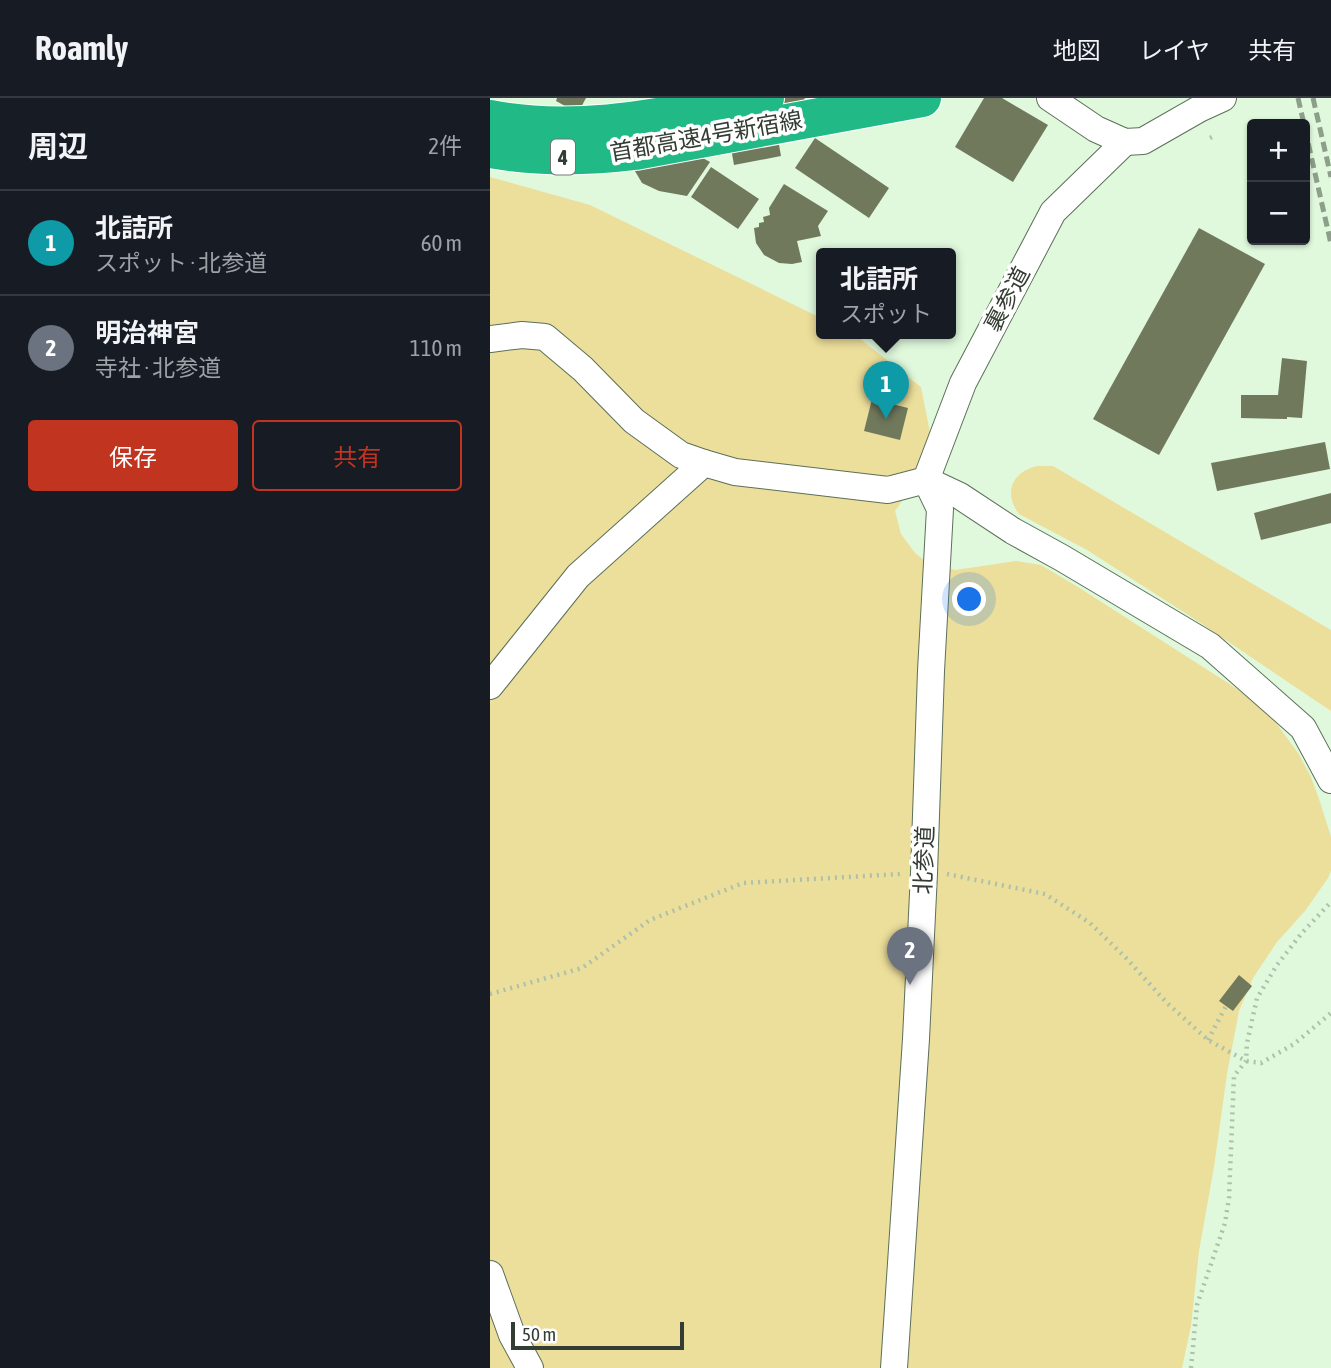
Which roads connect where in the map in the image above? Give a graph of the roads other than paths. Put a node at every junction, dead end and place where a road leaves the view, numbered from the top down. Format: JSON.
{"nodes":[{"id":1,"x":765,"y":98,"type":"edge"},
{"id":2,"x":922,"y":98,"type":"edge"},
{"id":3,"x":1050,"y":98,"type":"edge"},
{"id":4,"x":1223,"y":98,"type":"edge"},
{"id":5,"x":490,"y":119,"type":"edge"},
{"id":6,"x":633,"y":136,"type":"junction"},
{"id":7,"x":1125,"y":142,"type":"junction"},
{"id":8,"x":490,"y":149,"type":"edge"},
{"id":9,"x":490,"y":339,"type":"edge"},
{"id":10,"x":704,"y":463,"type":"junction"},
{"id":11,"x":926,"y":480,"type":"junction"},
{"id":12,"x":490,"y":686,"type":"edge"},
{"id":13,"x":1331,"y":780,"type":"edge"},
{"id":14,"x":490,"y":1274,"type":"edge"},
{"id":15,"x":501,"y":1339,"type":"edge"},
{"id":16,"x":530,"y":1368,"type":"edge"},
{"id":17,"x":894,"y":1368,"type":"edge"}],
"edges":[{"from":1,"to":6,"type":"highway","name":"首都高速4号新宿線","number":"4"},
{"from":2,"to":6,"type":"highway","name":"首都高速4号新宿線","number":"4"},
{"from":3,"to":7,"type":"street"},
{"from":4,"to":7,"type":"street"},
{"from":5,"to":6,"type":"highway","name":"首都高速4号新宿線","number":"4"},
{"from":6,"to":8,"type":"highway","name":"首都高速4号新宿線","number":"4"},
{"from":7,"to":11,"type":"street","name":"裏参道"},
{"from":9,"to":10,"type":"street"},
{"from":10,"to":11,"type":"street"},
{"from":10,"to":12,"type":"street"},
{"from":11,"to":13,"type":"street"},
{"from":11,"to":17,"type":"street","name":"北参道"},
{"from":14,"to":15,"type":"street"},
{"from":15,"to":16,"type":"street"}]}
